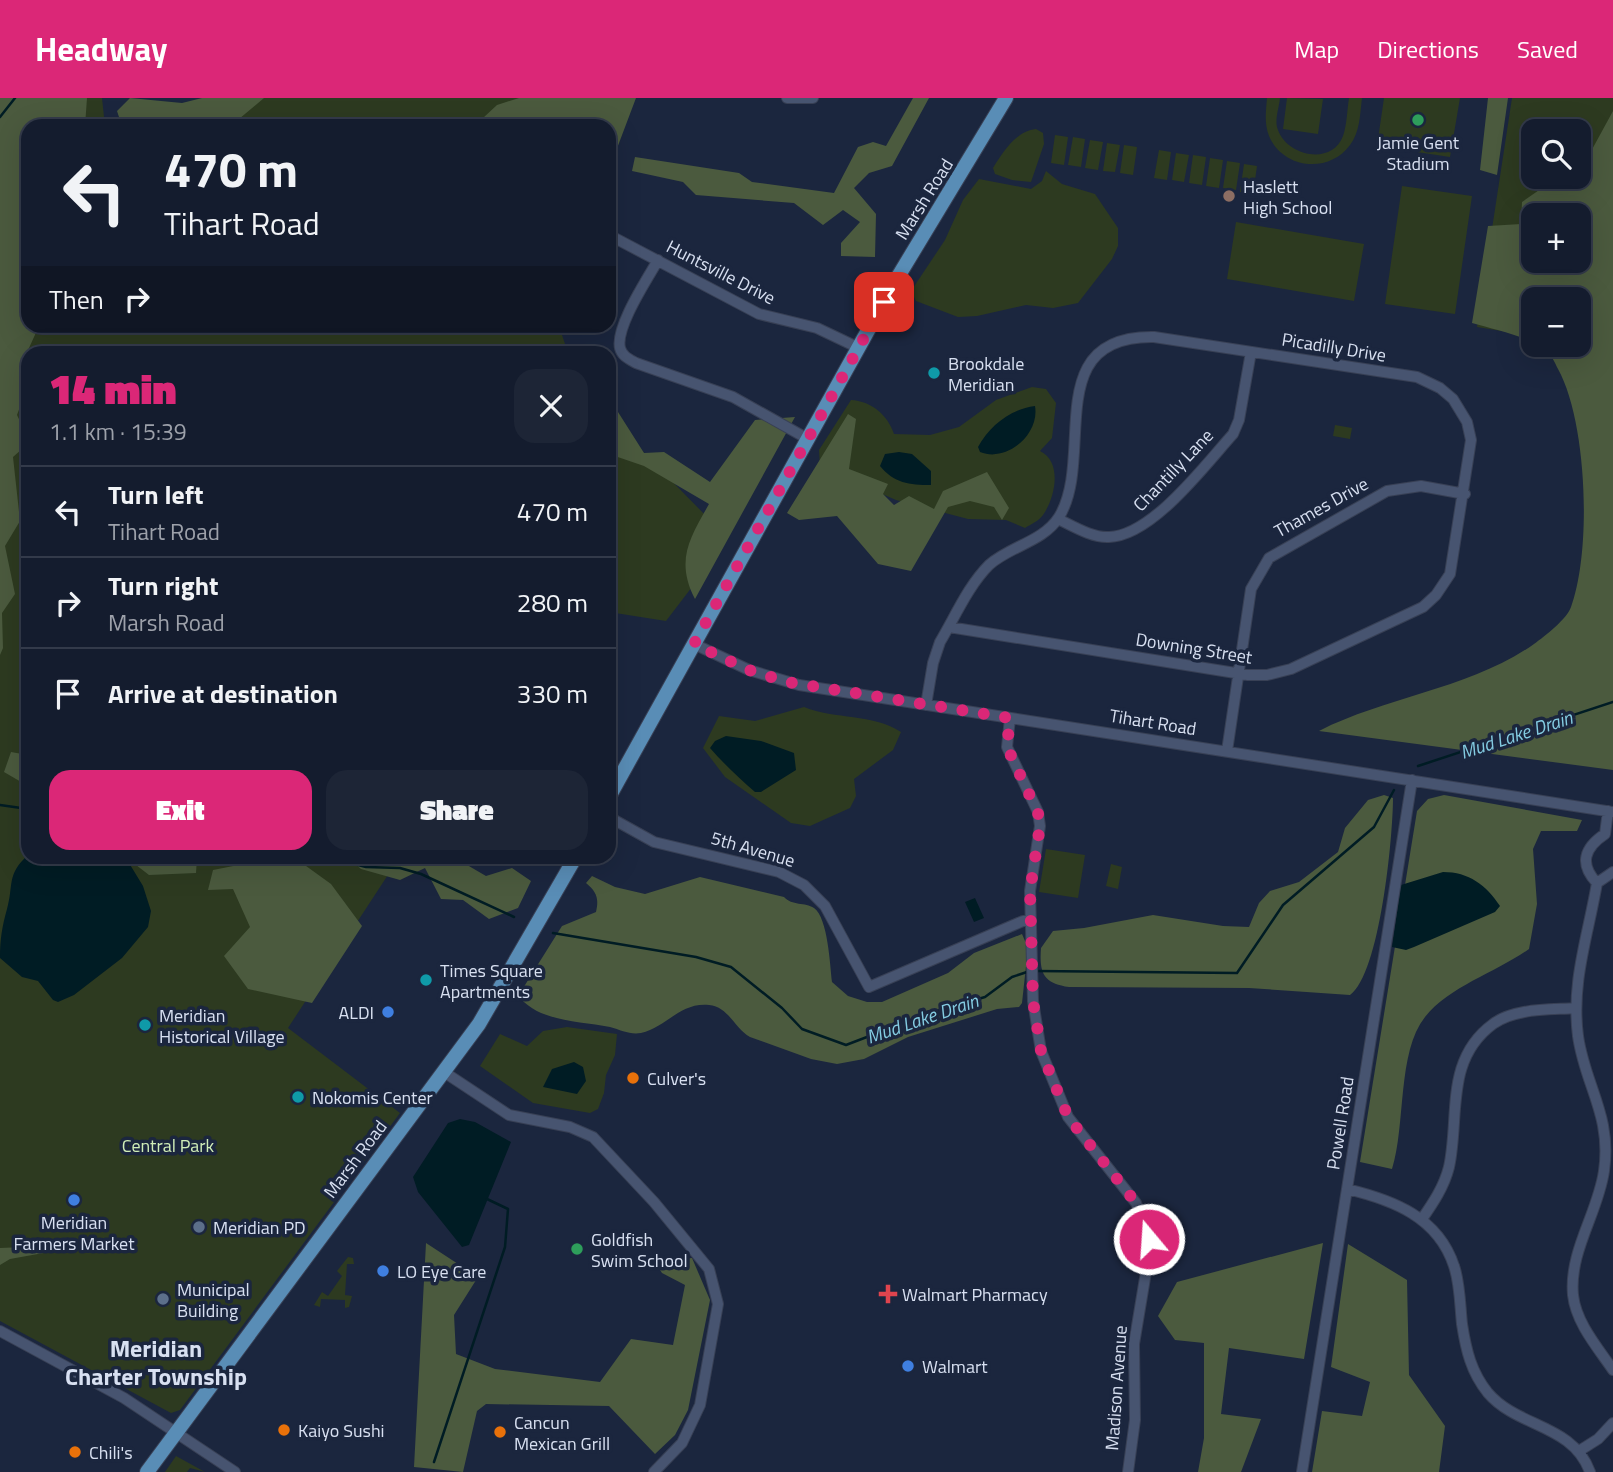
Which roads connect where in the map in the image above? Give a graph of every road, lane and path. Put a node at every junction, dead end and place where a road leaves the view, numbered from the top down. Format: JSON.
{"nodes":[{"id":1,"x":787,"y":98,"type":"edge"},
{"id":2,"x":813,"y":98,"type":"edge"},
{"id":3,"x":1006,"y":98,"type":"edge"},
{"id":4,"x":616,"y":239,"type":"edge"},
{"id":5,"x":658,"y":260,"type":"junction"},
{"id":6,"x":859,"y":348,"type":"junction"},
{"id":7,"x":1251,"y":352,"type":"junction"},
{"id":8,"x":808,"y":439,"type":"junction"},
{"id":9,"x":1465,"y":494,"type":"junction"},
{"id":10,"x":1058,"y":519,"type":"junction"},
{"id":11,"x":949,"y":627,"type":"junction"},
{"id":12,"x":694,"y":644,"type":"junction"},
{"id":13,"x":1238,"y":674,"type":"junction"},
{"id":14,"x":926,"y":705,"type":"junction"},
{"id":15,"x":1010,"y":718,"type":"junction"},
{"id":16,"x":1227,"y":751,"type":"junction"},
{"id":17,"x":1412,"y":780,"type":"junction"},
{"id":18,"x":616,"y":784,"type":"edge"},
{"id":19,"x":1611,"y":811,"type":"edge"},
{"id":20,"x":616,"y":821,"type":"edge"},
{"id":21,"x":1605,"y":834,"type":"junction"},
{"id":22,"x":1613,"y":844,"type":"edge"},
{"id":23,"x":572,"y":864,"type":"edge"},
{"id":24,"x":1613,"y":872,"type":"edge"},
{"id":25,"x":1597,"y":883,"type":"junction"},
{"id":26,"x":1031,"y":921,"type":"junction"},
{"id":27,"x":1576,"y":1008,"type":"junction"},
{"id":28,"x":444,"y":1072,"type":"junction"},
{"id":29,"x":1348,"y":1189,"type":"junction"},
{"id":30,"x":1422,"y":1219,"type":"junction"},
{"id":31,"x":0,"y":1331,"type":"edge"},
{"id":32,"x":1613,"y":1370,"type":"edge"},
{"id":33,"x":1613,"y":1423,"type":"edge"},
{"id":34,"x":176,"y":1432,"type":"junction"},
{"id":35,"x":1580,"y":1451,"type":"junction"},
{"id":36,"x":147,"y":1472,"type":"edge"},
{"id":37,"x":235,"y":1472,"type":"edge"},
{"id":38,"x":654,"y":1472,"type":"edge"},
{"id":39,"x":1128,"y":1472,"type":"edge"},
{"id":40,"x":1302,"y":1472,"type":"edge"},
{"id":41,"x":1590,"y":1472,"type":"edge"}],
"edges":[{"from":1,"to":2,"type":"street"},
{"from":3,"to":6,"type":"main road","name":"Marsh Road"},
{"from":4,"to":5,"type":"street","name":"Huntsville Drive"},
{"from":5,"to":6,"type":"street","name":"Huntsville Drive"},
{"from":5,"to":8,"type":"street"},
{"from":6,"to":8,"type":"main road","name":"Marsh Road"},
{"from":7,"to":9,"type":"street","name":"Picadilly Drive"},
{"from":7,"to":10,"type":"street","name":"Chantilly Lane"},
{"from":7,"to":10,"type":"street","name":"Picadilly Drive"},
{"from":8,"to":12,"type":"main road","name":"Marsh Road"},
{"from":9,"to":13,"type":"street","name":"Downing Street"},
{"from":9,"to":13,"type":"street","name":"Thames Drive"},
{"from":10,"to":11,"type":"street"},
{"from":11,"to":13,"type":"street","name":"Downing Street"},
{"from":11,"to":14,"type":"street"},
{"from":12,"to":14,"type":"street","name":"Tihart Road"},
{"from":12,"to":18,"type":"main road","name":"Marsh Road"},
{"from":13,"to":16,"type":"street","name":"Thames Drive"},
{"from":14,"to":15,"type":"street","name":"Tihart Road"},
{"from":15,"to":16,"type":"street","name":"Tihart Road"},
{"from":15,"to":26,"type":"street","name":"Madison Avenue"},
{"from":16,"to":17,"type":"street","name":"Tihart Road"},
{"from":17,"to":19,"type":"street","name":"Tihart Road"},
{"from":17,"to":29,"type":"street","name":"Powell Road"},
{"from":19,"to":21,"type":"street"},
{"from":20,"to":26,"type":"street","name":"5th Avenue"},
{"from":21,"to":22,"type":"street"},
{"from":21,"to":25,"type":"street"},
{"from":23,"to":28,"type":"main road","name":"Marsh Road"},
{"from":24,"to":25,"type":"street"},
{"from":25,"to":27,"type":"street"},
{"from":26,"to":39,"type":"street","name":"Madison Avenue"},
{"from":27,"to":30,"type":"street"},
{"from":27,"to":32,"type":"street"},
{"from":28,"to":34,"type":"main road","name":"Marsh Road"},
{"from":28,"to":38,"type":"street"},
{"from":29,"to":30,"type":"street"},
{"from":29,"to":40,"type":"street","name":"Powell Road"},
{"from":30,"to":35,"type":"street"},
{"from":31,"to":34,"type":"street"},
{"from":33,"to":35,"type":"street"},
{"from":34,"to":36,"type":"main road","name":"Marsh Road"},
{"from":34,"to":37,"type":"street"},
{"from":35,"to":41,"type":"street"}]}
